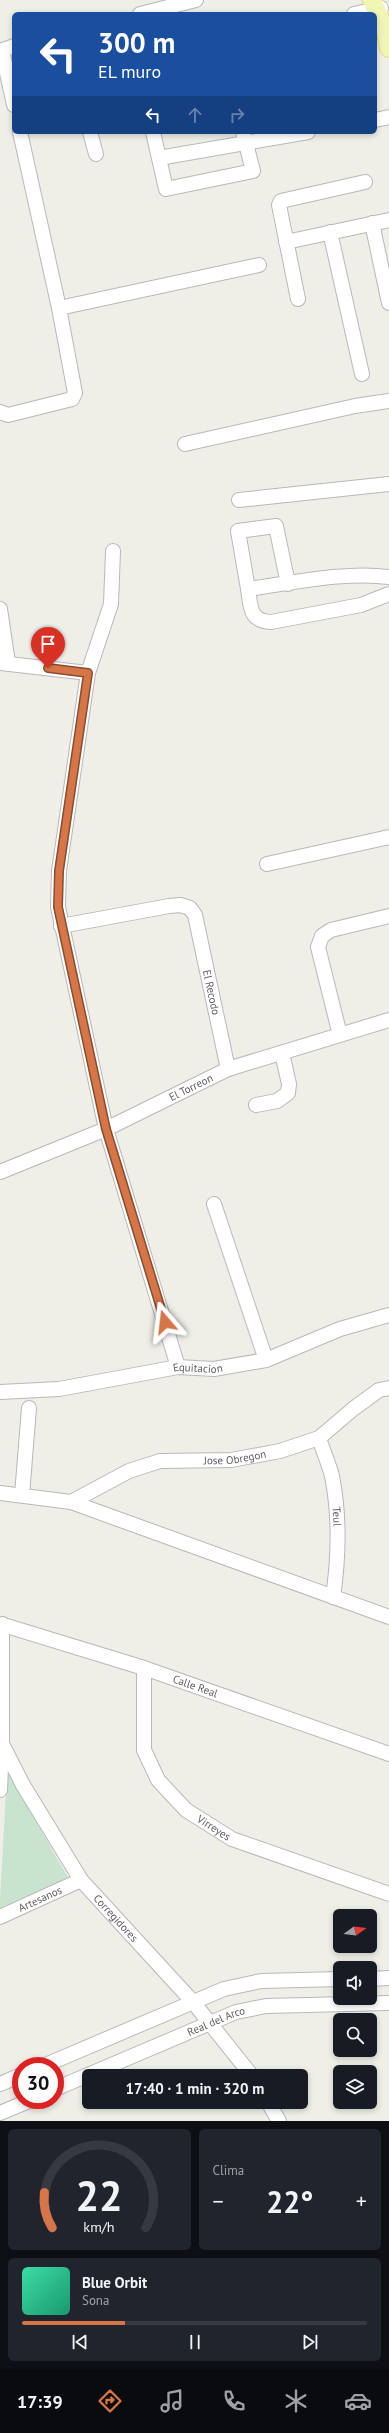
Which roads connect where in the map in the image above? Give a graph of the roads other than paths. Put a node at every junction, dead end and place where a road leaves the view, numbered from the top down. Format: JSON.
{"nodes":[{"id":1,"x":196,"y":0,"type":"edge"},
{"id":2,"x":377,"y":4,"type":"edge"},
{"id":3,"x":148,"y":12,"type":"edge"},
{"id":4,"x":359,"y":12,"type":"edge"},
{"id":5,"x":389,"y":48,"type":"edge"},
{"id":6,"x":5,"y":49,"type":"edge"},
{"id":7,"x":12,"y":93,"type":"edge"},
{"id":8,"x":389,"y":117,"type":"edge"},
{"id":9,"x":377,"y":120,"type":"edge"},
{"id":10,"x":20,"y":134,"type":"edge"},
{"id":11,"x":91,"y":134,"type":"edge"},
{"id":12,"x":153,"y":134,"type":"edge"},
{"id":13,"x":283,"y":134,"type":"edge"},
{"id":14,"x":245,"y":137,"type":"edge"},
{"id":15,"x":96,"y":154,"type":"dead end"},
{"id":16,"x":159,"y":158,"type":"junction"},
{"id":17,"x":365,"y":182,"type":"dead end"},
{"id":18,"x":389,"y":220,"type":"edge"},
{"id":19,"x":372,"y":223,"type":"junction"},
{"id":20,"x":330,"y":232,"type":"junction"},
{"id":21,"x":286,"y":242,"type":"junction"},
{"id":22,"x":259,"y":265,"type":"dead end"},
{"id":23,"x":298,"y":299,"type":"dead end"},
{"id":24,"x":389,"y":303,"type":"edge"},
{"id":25,"x":59,"y":308,"type":"junction"},
{"id":26,"x":362,"y":374,"type":"dead end"},
{"id":27,"x":389,"y":401,"type":"edge"},
{"id":28,"x":0,"y":412,"type":"edge"},
{"id":29,"x":184,"y":444,"type":"dead end"},
{"id":30,"x":389,"y":484,"type":"edge"},
{"id":31,"x":239,"y":500,"type":"dead end"},
{"id":32,"x":113,"y":551,"type":"dead end"},
{"id":33,"x":389,"y":577,"type":"edge"},
{"id":34,"x":288,"y":584,"type":"junction"},
{"id":35,"x":248,"y":588,"type":"junction"},
{"id":36,"x":389,"y":594,"type":"edge"},
{"id":37,"x":0,"y":609,"type":"edge"},
{"id":38,"x":4,"y":663,"type":"edge"},
{"id":39,"x":88,"y":673,"type":"junction"},
{"id":40,"x":389,"y":837,"type":"edge"},
{"id":41,"x":267,"y":864,"type":"dead end"},
{"id":42,"x":389,"y":916,"type":"edge"},
{"id":43,"x":61,"y":926,"type":"junction"},
{"id":44,"x":389,"y":1020,"type":"edge"},
{"id":45,"x":340,"y":1035,"type":"junction"},
{"id":46,"x":282,"y":1053,"type":"junction"},
{"id":47,"x":228,"y":1069,"type":"junction"},
{"id":48,"x":256,"y":1106,"type":"dead end"},
{"id":49,"x":106,"y":1129,"type":"junction"},
{"id":50,"x":0,"y":1172,"type":"edge"},
{"id":51,"x":214,"y":1204,"type":"dead end"},
{"id":52,"x":389,"y":1315,"type":"edge"},
{"id":53,"x":266,"y":1360,"type":"junction"},
{"id":54,"x":178,"y":1367,"type":"junction"},
{"id":55,"x":389,"y":1388,"type":"edge"},
{"id":56,"x":0,"y":1392,"type":"edge"},
{"id":57,"x":29,"y":1408,"type":"dead end"},
{"id":58,"x":319,"y":1438,"type":"junction"},
{"id":59,"x":0,"y":1493,"type":"edge"},
{"id":60,"x":22,"y":1495,"type":"junction"},
{"id":61,"x":71,"y":1502,"type":"junction"},
{"id":62,"x":333,"y":1597,"type":"junction"},
{"id":63,"x":389,"y":1617,"type":"edge"},
{"id":64,"x":1,"y":1624,"type":"edge"},
{"id":65,"x":144,"y":1668,"type":"junction"},
{"id":66,"x":2,"y":1744,"type":"junction"},
{"id":67,"x":389,"y":1754,"type":"edge"},
{"id":68,"x":0,"y":1790,"type":"edge"},
{"id":69,"x":81,"y":1880,"type":"junction"},
{"id":70,"x":389,"y":1894,"type":"edge"},
{"id":71,"x":0,"y":1917,"type":"edge"},
{"id":72,"x":389,"y":1978,"type":"edge"},
{"id":73,"x":333,"y":1979,"type":"edge"},
{"id":74,"x":377,"y":1979,"type":"edge"},
{"id":75,"x":193,"y":2002,"type":"junction"},
{"id":76,"x":389,"y":2003,"type":"edge"},
{"id":77,"x":208,"y":2022,"type":"junction"},
{"id":78,"x":63,"y":2057,"type":"edge"},
{"id":79,"x":246,"y":2069,"type":"edge"},
{"id":80,"x":12,"y":2079,"type":"edge"},
{"id":81,"x":0,"y":2084,"type":"edge"},
{"id":82,"x":64,"y":2086,"type":"edge"},
{"id":83,"x":12,"y":2108,"type":"edge"},
{"id":84,"x":272,"y":2109,"type":"edge"},
{"id":85,"x":0,"y":2113,"type":"edge"},
{"id":86,"x":279,"y":2121,"type":"edge"}],
"edges":[{"from":1,"to":3,"type":"street"},
{"from":2,"to":4,"type":"street"},
{"from":2,"to":5,"type":"main road"},
{"from":6,"to":7,"type":"street"},
{"from":8,"to":9,"type":"street"},
{"from":10,"to":25,"type":"street"},
{"from":11,"to":15,"type":"street"},
{"from":12,"to":16,"type":"street"},
{"from":13,"to":14,"type":"street"},
{"from":14,"to":16,"type":"street"},
{"from":14,"to":16,"type":"street"},
{"from":17,"to":21,"type":"street"},
{"from":18,"to":19,"type":"street"},
{"from":19,"to":20,"type":"street"},
{"from":19,"to":24,"type":"street"},
{"from":20,"to":21,"type":"street"},
{"from":20,"to":26,"type":"street"},
{"from":21,"to":23,"type":"street"},
{"from":22,"to":25,"type":"street"},
{"from":25,"to":28,"type":"street"},
{"from":27,"to":29,"type":"street"},
{"from":30,"to":31,"type":"street"},
{"from":32,"to":39,"type":"street"},
{"from":33,"to":34,"type":"street"},
{"from":34,"to":35,"type":"street"},
{"from":34,"to":35,"type":"street"},
{"from":35,"to":36,"type":"street"},
{"from":37,"to":38,"type":"street"},
{"from":38,"to":39,"type":"street"},
{"from":39,"to":43,"type":"street"},
{"from":40,"to":41,"type":"street"},
{"from":42,"to":45,"type":"street"},
{"from":43,"to":47,"type":"street","name":"El Recodo"},
{"from":43,"to":49,"type":"street"},
{"from":44,"to":45,"type":"street","name":"El Torreon"},
{"from":45,"to":46,"type":"street","name":"El Torreon"},
{"from":46,"to":47,"type":"street","name":"El Torreon"},
{"from":46,"to":48,"type":"street"},
{"from":47,"to":49,"type":"street","name":"El Torreon"},
{"from":49,"to":50,"type":"street","name":"El Torreon"},
{"from":49,"to":54,"type":"street"},
{"from":51,"to":53,"type":"street"},
{"from":52,"to":53,"type":"street","name":"Equitacion"},
{"from":53,"to":54,"type":"street","name":"Equitacion"},
{"from":54,"to":56,"type":"street","name":"Equitacion"},
{"from":55,"to":58,"type":"street","name":"Jose Obregon"},
{"from":57,"to":60,"type":"street"},
{"from":58,"to":61,"type":"street","name":"Jose Obregon"},
{"from":58,"to":62,"type":"street","name":"Teul"},
{"from":59,"to":60,"type":"street"},
{"from":60,"to":61,"type":"street"},
{"from":61,"to":62,"type":"street"},
{"from":62,"to":63,"type":"street"},
{"from":64,"to":65,"type":"street","name":"Calle Real"},
{"from":64,"to":66,"type":"street","name":"Corregidores"},
{"from":65,"to":67,"type":"street","name":"Calle Real"},
{"from":65,"to":70,"type":"street","name":"Virreyes"},
{"from":66,"to":68,"type":"street","name":"Corregidores"},
{"from":66,"to":69,"type":"street","name":"Corregidores"},
{"from":69,"to":71,"type":"street","name":"Artesanos"},
{"from":69,"to":75,"type":"street","name":"Corregidores"},
{"from":72,"to":74,"type":"street"},
{"from":73,"to":75,"type":"street"},
{"from":75,"to":77,"type":"street","name":"Corregidores"},
{"from":75,"to":78,"type":"street"},
{"from":76,"to":77,"type":"street","name":"Real del Arco"},
{"from":77,"to":79,"type":"street","name":"Corregidores"},
{"from":77,"to":82,"type":"street","name":"Real del Arco"},
{"from":80,"to":81,"type":"street"},
{"from":83,"to":85,"type":"street"},
{"from":84,"to":86,"type":"street"}]}
